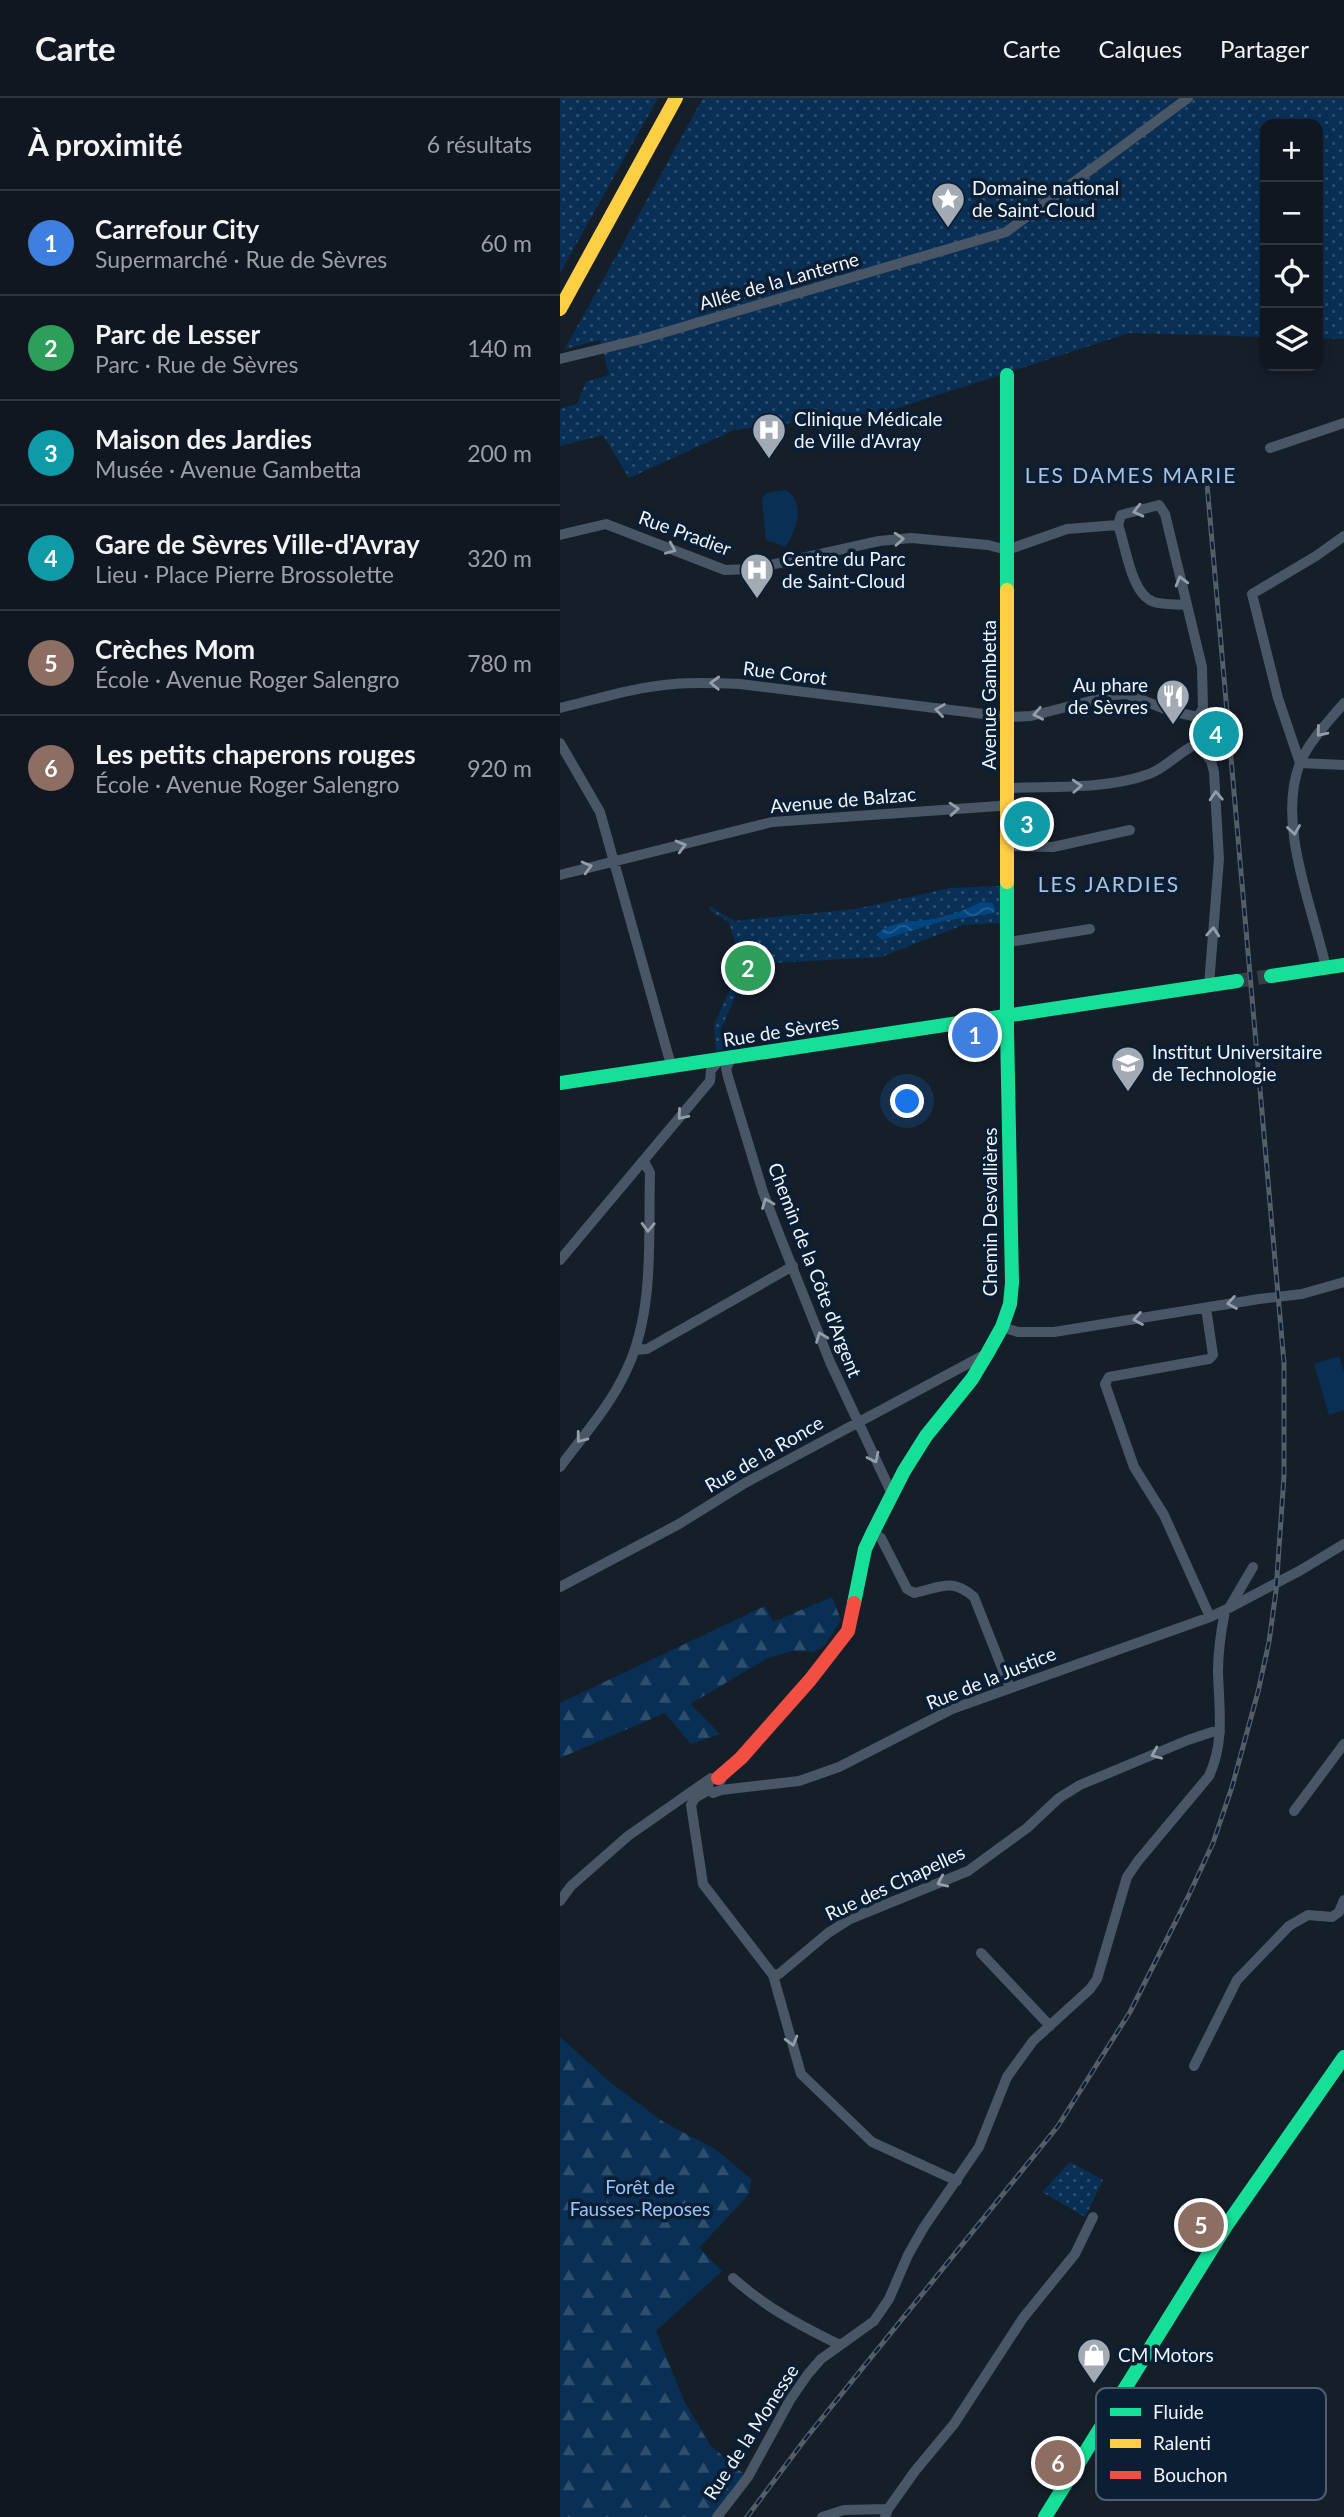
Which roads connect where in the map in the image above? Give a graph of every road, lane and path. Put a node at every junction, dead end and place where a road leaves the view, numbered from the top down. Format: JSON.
{"nodes":[{"id":1,"x":676,"y":98,"type":"edge"},
{"id":2,"x":1188,"y":98,"type":"edge"},
{"id":3,"x":560,"y":309,"type":"edge"},
{"id":4,"x":560,"y":359,"type":"edge"},
{"id":5,"x":1007,"y":374,"type":"dead end"},
{"id":6,"x":1344,"y":423,"type":"edge"},
{"id":7,"x":1270,"y":447,"type":"dead end"},
{"id":8,"x":1118,"y":525,"type":"junction"},
{"id":9,"x":560,"y":535,"type":"edge"},
{"id":10,"x":1344,"y":536,"type":"edge"},
{"id":11,"x":1007,"y":550,"type":"junction"},
{"id":12,"x":1187,"y":605,"type":"junction"},
{"id":13,"x":1344,"y":703,"type":"edge"},
{"id":14,"x":560,"y":708,"type":"edge"},
{"id":15,"x":1198,"y":717,"type":"junction"},
{"id":16,"x":1008,"y":718,"type":"junction"},
{"id":17,"x":560,"y":743,"type":"edge"},
{"id":18,"x":1199,"y":743,"type":"junction"},
{"id":19,"x":1300,"y":763,"type":"junction"},
{"id":20,"x":1344,"y":766,"type":"edge"},
{"id":21,"x":1008,"y":788,"type":"junction"},
{"id":22,"x":1009,"y":803,"type":"junction"},
{"id":23,"x":1130,"y":830,"type":"dead end"},
{"id":24,"x":1008,"y":846,"type":"junction"},
{"id":25,"x":614,"y":860,"type":"junction"},
{"id":26,"x":560,"y":875,"type":"edge"},
{"id":27,"x":1090,"y":929,"type":"dead end"},
{"id":28,"x":1009,"y":942,"type":"junction"},
{"id":29,"x":1344,"y":965,"type":"edge"},
{"id":30,"x":1326,"y":968,"type":"junction"},
{"id":31,"x":1271,"y":976,"type":"tunnel mouth"},
{"id":32,"x":1237,"y":981,"type":"tunnel mouth"},
{"id":33,"x":1209,"y":985,"type":"junction"},
{"id":34,"x":1007,"y":1015,"type":"junction"},
{"id":35,"x":720,"y":1060,"type":"junction"},
{"id":36,"x":671,"y":1065,"type":"junction"},
{"id":37,"x":560,"y":1083,"type":"edge"},
{"id":38,"x":644,"y":1161,"type":"junction"},
{"id":39,"x":560,"y":1260,"type":"edge"},
{"id":40,"x":793,"y":1266,"type":"junction"},
{"id":41,"x":1344,"y":1282,"type":"edge"},
{"id":42,"x":1206,"y":1308,"type":"junction"},
{"id":43,"x":1002,"y":1327,"type":"junction"},
{"id":44,"x":635,"y":1350,"type":"junction"},
{"id":45,"x":987,"y":1354,"type":"junction"},
{"id":46,"x":857,"y":1423,"type":"junction"},
{"id":47,"x":560,"y":1467,"type":"edge"},
{"id":48,"x":892,"y":1494,"type":"junction"},
{"id":49,"x":873,"y":1532,"type":"junction"},
{"id":50,"x":1344,"y":1545,"type":"edge"},
{"id":51,"x":1253,"y":1567,"type":"dead end"},
{"id":52,"x":560,"y":1587,"type":"edge"},
{"id":53,"x":1227,"y":1609,"type":"junction"},
{"id":54,"x":1210,"y":1617,"type":"junction"},
{"id":55,"x":1010,"y":1688,"type":"junction"},
{"id":56,"x":1220,"y":1732,"type":"junction"},
{"id":57,"x":1344,"y":1744,"type":"edge"},
{"id":58,"x":714,"y":1785,"type":"junction"},
{"id":59,"x":680,"y":1801,"type":"junction"},
{"id":60,"x":691,"y":1805,"type":"junction"},
{"id":61,"x":1294,"y":1811,"type":"dead end"},
{"id":62,"x":1344,"y":1900,"type":"edge"},
{"id":63,"x":560,"y":1901,"type":"edge"},
{"id":64,"x":981,"y":1953,"type":"dead end"},
{"id":65,"x":773,"y":1975,"type":"junction"},
{"id":66,"x":1050,"y":2025,"type":"junction"},
{"id":67,"x":1344,"y":2057,"type":"edge"},
{"id":68,"x":1194,"y":2066,"type":"dead end"},
{"id":69,"x":957,"y":2180,"type":"junction"},
{"id":70,"x":1093,"y":2217,"type":"dead end"},
{"id":71,"x":733,"y":2278,"type":"dead end"},
{"id":72,"x":841,"y":2345,"type":"junction"},
{"id":73,"x":1125,"y":2388,"type":"edge"},
{"id":74,"x":1096,"y":2435,"type":"edge"},
{"id":75,"x":887,"y":2513,"type":"edge"},
{"id":76,"x":717,"y":2517,"type":"edge"},
{"id":77,"x":822,"y":2517,"type":"edge"},
{"id":78,"x":1045,"y":2517,"type":"edge"}],
"edges":[{"from":1,"to":3,"type":"main road"},
{"from":2,"to":4,"type":"street","name":"Allée de la Lanterne"},
{"from":5,"to":11,"type":"main road","name":"Avenue Gambetta"},
{"from":6,"to":7,"type":"street"},
{"from":8,"to":11,"type":"street"},
{"from":8,"to":12,"type":"street"},
{"from":12,"to":8,"type":"street","one_way":true},
{"from":9,"to":11,"type":"street","name":"Rue Pradier","one_way":true},
{"from":10,"to":19,"type":"street"},
{"from":11,"to":16,"type":"main road","name":"Avenue Gambetta"},
{"from":12,"to":15,"type":"street"},
{"from":13,"to":19,"type":"street","one_way":true},
{"from":16,"to":14,"type":"street","name":"Rue Corot","one_way":true},
{"from":15,"to":16,"type":"street","name":"Rue Corot","one_way":true},
{"from":15,"to":18,"type":"street"},
{"from":16,"to":21,"type":"main road","name":"Avenue Gambetta"},
{"from":17,"to":25,"type":"street"},
{"from":21,"to":18,"type":"street","one_way":true},
{"from":33,"to":18,"type":"street","one_way":true},
{"from":19,"to":20,"type":"street"},
{"from":19,"to":30,"type":"street","one_way":true},
{"from":21,"to":22,"type":"main road","name":"Avenue Gambetta"},
{"from":22,"to":24,"type":"main road","name":"Avenue Gambetta"},
{"from":25,"to":22,"type":"street","name":"Avenue de Balzac","one_way":true},
{"from":23,"to":24,"type":"street"},
{"from":24,"to":28,"type":"main road","name":"Avenue Gambetta"},
{"from":26,"to":25,"type":"street","name":"Avenue de Balzac","one_way":true},
{"from":25,"to":36,"type":"street"},
{"from":27,"to":28,"type":"street"},
{"from":28,"to":34,"type":"main road","name":"Avenue Gambetta"},
{"from":29,"to":30,"type":"main road"},
{"from":30,"to":31,"type":"main road"},
{"from":32,"to":33,"type":"main road","name":"Rue de Sèvres"},
{"from":33,"to":34,"type":"main road","name":"Rue de Sèvres"},
{"from":34,"to":35,"type":"main road","name":"Rue de Sèvres"},
{"from":34,"to":43,"type":"main road","name":"Chemin Desvallières"},
{"from":35,"to":36,"type":"main road","name":"Rue de Sèvres"},
{"from":35,"to":38,"type":"street","one_way":true},
{"from":40,"to":35,"type":"street","name":"Chemin de la Côte d'Argent","one_way":true},
{"from":36,"to":37,"type":"main road","name":"Rue de Sèvres"},
{"from":38,"to":39,"type":"street"},
{"from":38,"to":44,"type":"street","one_way":true},
{"from":40,"to":44,"type":"street"},
{"from":46,"to":40,"type":"street","name":"Chemin de la Côte d'Argent","one_way":true},
{"from":41,"to":42,"type":"street","one_way":true},
{"from":42,"to":43,"type":"street","one_way":true},
{"from":42,"to":54,"type":"street"},
{"from":43,"to":45,"type":"main road","name":"Chemin Desvallières"},
{"from":44,"to":47,"type":"street","one_way":true},
{"from":45,"to":46,"type":"street","name":"Rue de la Ronce"},
{"from":45,"to":48,"type":"main road","name":"Chemin Desvallières"},
{"from":46,"to":48,"type":"street","name":"Chemin de la Côte d'Argent","one_way":true},
{"from":46,"to":52,"type":"street","name":"Rue de la Ronce"},
{"from":48,"to":49,"type":"main road","name":"Chemin Desvallières"},
{"from":49,"to":55,"type":"street"},
{"from":49,"to":58,"type":"main road","name":"Chemin Desvallières"},
{"from":50,"to":53,"type":"street","name":"Rue de la Justice"},
{"from":51,"to":53,"type":"street"},
{"from":53,"to":54,"type":"street","name":"Rue de la Justice"},
{"from":53,"to":56,"type":"street","name":"Rue de la Monesse"},
{"from":54,"to":55,"type":"street","name":"Rue de la Justice"},
{"from":55,"to":58,"type":"street","name":"Rue de la Justice"},
{"from":56,"to":65,"type":"street","name":"Rue des Chapelles","one_way":true},
{"from":56,"to":66,"type":"street","name":"Rue de la Monesse"},
{"from":57,"to":61,"type":"street"},
{"from":58,"to":59,"type":"street","name":"Chemin Desvallières"},
{"from":58,"to":60,"type":"street"},
{"from":59,"to":60,"type":"street"},
{"from":59,"to":63,"type":"street","name":"Chemin Desvallières"},
{"from":60,"to":65,"type":"street"},
{"from":62,"to":68,"type":"street"},
{"from":64,"to":66,"type":"street"},
{"from":65,"to":69,"type":"street","one_way":true},
{"from":66,"to":69,"type":"street","name":"Rue de la Monesse"},
{"from":67,"to":73,"type":"main road"},
{"from":69,"to":72,"type":"street","name":"Rue de la Monesse"},
{"from":70,"to":75,"type":"street"},
{"from":71,"to":72,"type":"street"},
{"from":72,"to":76,"type":"street","name":"Rue de la Monesse"},
{"from":74,"to":78,"type":"main road"},
{"from":75,"to":77,"type":"street"}]}
